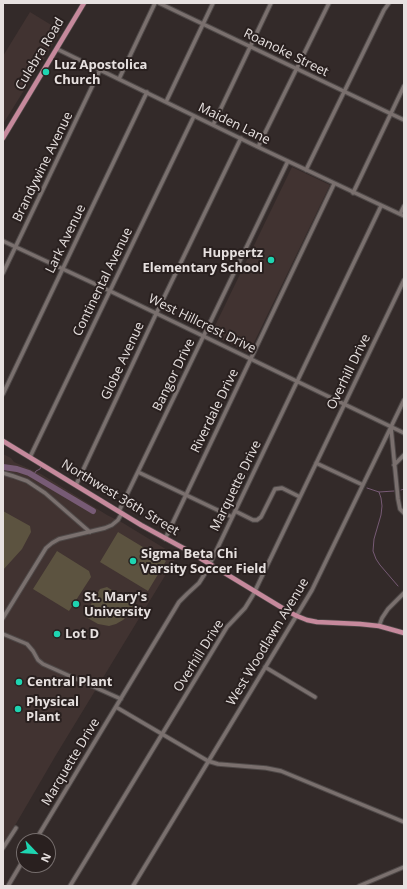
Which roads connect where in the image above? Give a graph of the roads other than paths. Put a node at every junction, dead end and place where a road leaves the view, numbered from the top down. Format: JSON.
{"nodes":[{"id":1,"x":84,"y":3,"type":"edge"},
{"id":2,"x":155,"y":3,"type":"edge"},
{"id":3,"x":159,"y":3,"type":"edge"},
{"id":4,"x":213,"y":3,"type":"edge"},
{"id":5,"x":271,"y":3,"type":"edge"},
{"id":6,"x":329,"y":3,"type":"edge"},
{"id":7,"x":389,"y":3,"type":"edge"},
{"id":8,"x":203,"y":24,"type":"junction"},
{"id":9,"x":250,"y":47,"type":"junction"},
{"id":10,"x":57,"y":49,"type":"junction"},
{"id":11,"x":297,"y":69,"type":"junction"},
{"id":12,"x":100,"y":70,"type":"junction"},
{"id":13,"x":119,"y":79,"type":"junction"},
{"id":14,"x":404,"y":86,"type":"edge"},
{"id":15,"x":147,"y":92,"type":"junction"},
{"id":16,"x":344,"y":92,"type":"junction"},
{"id":17,"x":166,"y":102,"type":"junction"},
{"id":18,"x":391,"y":114,"type":"junction"},
{"id":19,"x":194,"y":116,"type":"junction"},
{"id":20,"x":404,"y":120,"type":"edge"},
{"id":21,"x":213,"y":124,"type":"junction"},
{"id":22,"x":3,"y":138,"type":"edge"},
{"id":23,"x":241,"y":138,"type":"junction"},
{"id":24,"x":258,"y":147,"type":"junction"},
{"id":25,"x":288,"y":161,"type":"junction"},
{"id":26,"x":306,"y":170,"type":"junction"},
{"id":27,"x":334,"y":184,"type":"junction"},
{"id":28,"x":353,"y":193,"type":"junction"},
{"id":29,"x":381,"y":206,"type":"junction"},
{"id":30,"x":404,"y":206,"type":"edge"},
{"id":31,"x":402,"y":215,"type":"edge"},
{"id":32,"x":3,"y":241,"type":"edge"},
{"id":33,"x":15,"y":247,"type":"junction"},
{"id":34,"x":62,"y":269,"type":"junction"},
{"id":35,"x":3,"y":273,"type":"edge"},
{"id":36,"x":404,"y":280,"type":"edge"},
{"id":37,"x":110,"y":292,"type":"junction"},
{"id":38,"x":156,"y":314,"type":"junction"},
{"id":39,"x":204,"y":336,"type":"junction"},
{"id":40,"x":251,"y":359,"type":"junction"},
{"id":41,"x":297,"y":382,"type":"junction"},
{"id":42,"x":3,"y":394,"type":"edge"},
{"id":43,"x":404,"y":400,"type":"edge"},
{"id":44,"x":344,"y":404,"type":"junction"},
{"id":45,"x":391,"y":427,"type":"junction"},
{"id":46,"x":404,"y":433,"type":"edge"},
{"id":47,"x":3,"y":442,"type":"edge"},
{"id":48,"x":404,"y":455,"type":"edge"},
{"id":49,"x":30,"y":457,"type":"junction"},
{"id":50,"x":316,"y":463,"type":"junction"},
{"id":51,"x":394,"y":465,"type":"junction"},
{"id":52,"x":138,"y":472,"type":"junction"},
{"id":53,"x":3,"y":473,"type":"edge"},
{"id":54,"x":76,"y":485,"type":"junction"},
{"id":55,"x":363,"y":485,"type":"junction"},
{"id":56,"x":185,"y":495,"type":"junction"},
{"id":57,"x":300,"y":497,"type":"junction"},
{"id":58,"x":235,"y":511,"type":"junction"},
{"id":59,"x":121,"y":512,"type":"junction"},
{"id":60,"x":404,"y":513,"type":"edge"},
{"id":61,"x":232,"y":517,"type":"junction"},
{"id":62,"x":90,"y":532,"type":"junction"},
{"id":63,"x":165,"y":539,"type":"junction"},
{"id":64,"x":210,"y":565,"type":"junction"},
{"id":65,"x":255,"y":592,"type":"junction"},
{"id":66,"x":404,"y":593,"type":"edge"},
{"id":67,"x":296,"y":616,"type":"junction"},
{"id":68,"x":3,"y":618,"type":"edge"},
{"id":69,"x":379,"y":626,"type":"junction"},
{"id":70,"x":404,"y":633,"type":"edge"},
{"id":71,"x":3,"y":634,"type":"edge"},
{"id":72,"x":265,"y":667,"type":"junction"},
{"id":73,"x":315,"y":698,"type":"dead end"},
{"id":74,"x":121,"y":699,"type":"junction"},
{"id":75,"x":116,"y":707,"type":"junction"},
{"id":76,"x":162,"y":734,"type":"junction"},
{"id":77,"x":208,"y":761,"type":"junction"},
{"id":78,"x":404,"y":822,"type":"edge"},
{"id":79,"x":16,"y":828,"type":"dead end"},
{"id":80,"x":40,"y":833,"type":"edge"},
{"id":81,"x":3,"y":848,"type":"edge"},
{"id":82,"x":404,"y":867,"type":"edge"},
{"id":83,"x":16,"y":872,"type":"edge"},
{"id":84,"x":8,"y":886,"type":"edge"},
{"id":85,"x":70,"y":886,"type":"edge"},
{"id":86,"x":133,"y":886,"type":"edge"},
{"id":87,"x":359,"y":886,"type":"edge"}],
"edges":[{"from":1,"to":10,"type":"main road","name":"Culebra Road"},
{"from":2,"to":13,"type":"street"},
{"from":3,"to":8,"type":"street","name":"Roanoke Street"},
{"from":4,"to":8,"type":"street"},
{"from":5,"to":9,"type":"street"},
{"from":6,"to":11,"type":"street"},
{"from":7,"to":16,"type":"street"},
{"from":8,"to":9,"type":"street","name":"Roanoke Street"},
{"from":8,"to":17,"type":"street"},
{"from":9,"to":11,"type":"street","name":"Roanoke Street"},
{"from":9,"to":21,"type":"street"},
{"from":10,"to":12,"type":"street","name":"Maiden Lane"},
{"from":10,"to":22,"type":"main road","name":"Culebra Road"},
{"from":11,"to":16,"type":"street","name":"Roanoke Street"},
{"from":11,"to":24,"type":"street"},
{"from":12,"to":13,"type":"street","name":"Maiden Lane"},
{"from":12,"to":33,"type":"street","name":"Brandywine Avenue"},
{"from":13,"to":15,"type":"street","name":"Maiden Lane"},
{"from":14,"to":18,"type":"street"},
{"from":15,"to":17,"type":"street","name":"Maiden Lane"},
{"from":15,"to":34,"type":"street","name":"Lark Avenue"},
{"from":16,"to":18,"type":"street","name":"Roanoke Street"},
{"from":16,"to":26,"type":"street"},
{"from":17,"to":19,"type":"street","name":"Maiden Lane"},
{"from":18,"to":20,"type":"street","name":"Roanoke Street"},
{"from":18,"to":28,"type":"street"},
{"from":19,"to":21,"type":"street","name":"Maiden Lane"},
{"from":19,"to":37,"type":"street","name":"Continental Avenue"},
{"from":21,"to":23,"type":"street","name":"Maiden Lane"},
{"from":23,"to":24,"type":"street","name":"Maiden Lane"},
{"from":23,"to":38,"type":"street","name":"Globe Avenue"},
{"from":24,"to":25,"type":"street","name":"Maiden Lane"},
{"from":25,"to":26,"type":"street","name":"Maiden Lane"},
{"from":25,"to":39,"type":"street","name":"Bangor Drive"},
{"from":26,"to":27,"type":"street","name":"Maiden Lane"},
{"from":27,"to":28,"type":"street","name":"Maiden Lane"},
{"from":27,"to":40,"type":"street","name":"Riverdale Drive"},
{"from":28,"to":29,"type":"street","name":"Maiden Lane"},
{"from":29,"to":31,"type":"street","name":"Maiden Lane"},
{"from":29,"to":41,"type":"street","name":"Marquette Drive"},
{"from":30,"to":31,"type":"street"},
{"from":32,"to":33,"type":"street","name":"West Hillcrest Drive"},
{"from":33,"to":34,"type":"street","name":"West Hillcrest Drive"},
{"from":33,"to":35,"type":"street","name":"Brandywine Avenue"},
{"from":34,"to":37,"type":"street","name":"West Hillcrest Drive"},
{"from":34,"to":42,"type":"street","name":"Lark Avenue"},
{"from":36,"to":44,"type":"street","name":"Overhill Drive"},
{"from":37,"to":38,"type":"street","name":"West Hillcrest Drive"},
{"from":37,"to":49,"type":"street","name":"Continental Avenue"},
{"from":38,"to":39,"type":"street","name":"West Hillcrest Drive"},
{"from":38,"to":54,"type":"street","name":"Globe Avenue"},
{"from":39,"to":40,"type":"street","name":"West Hillcrest Drive"},
{"from":39,"to":52,"type":"street","name":"Bangor Drive"},
{"from":40,"to":41,"type":"street","name":"West Hillcrest Drive"},
{"from":40,"to":56,"type":"street","name":"Riverdale Drive"},
{"from":41,"to":44,"type":"street","name":"West Hillcrest Drive"},
{"from":41,"to":58,"type":"street","name":"Marquette Drive"},
{"from":43,"to":45,"type":"street","name":"West Woodlawn Avenue"},
{"from":44,"to":45,"type":"street","name":"West Hillcrest Drive"},
{"from":44,"to":50,"type":"street","name":"Overhill Drive"},
{"from":45,"to":46,"type":"street","name":"West Hillcrest Drive"},
{"from":45,"to":51,"type":"street"},
{"from":45,"to":55,"type":"street","name":"West Woodlawn Avenue"},
{"from":47,"to":49,"type":"main road","name":"Northwest 36th Street"},
{"from":48,"to":51,"type":"street"},
{"from":49,"to":54,"type":"main road","name":"Northwest 36th Street"},
{"from":50,"to":55,"type":"street"},
{"from":50,"to":57,"type":"street","name":"Overhill Drive"},
{"from":51,"to":60,"type":"street"},
{"from":52,"to":56,"type":"street"},
{"from":52,"to":59,"type":"street","name":"Bangor Drive"},
{"from":53,"to":62,"type":"street"},
{"from":54,"to":59,"type":"main road","name":"Northwest 36th Street"},
{"from":55,"to":67,"type":"street","name":"West Woodlawn Avenue"},
{"from":56,"to":61,"type":"street"},
{"from":56,"to":63,"type":"street","name":"Riverdale Drive"},
{"from":57,"to":58,"type":"street"},
{"from":57,"to":65,"type":"street","name":"Overhill Drive"},
{"from":58,"to":61,"type":"street","name":"Marquette Drive"},
{"from":59,"to":62,"type":"street","name":"Bangor Drive"},
{"from":59,"to":63,"type":"main road","name":"Northwest 36th Street"},
{"from":61,"to":64,"type":"street","name":"Marquette Drive"},
{"from":62,"to":68,"type":"street","name":"Bangor Drive"},
{"from":63,"to":64,"type":"main road","name":"Northwest 36th Street"},
{"from":64,"to":65,"type":"main road","name":"Northwest 36th Street"},
{"from":64,"to":74,"type":"street","name":"Marquette Drive"},
{"from":65,"to":67,"type":"main road","name":"Northwest 36th Street"},
{"from":65,"to":76,"type":"street","name":"Overhill Drive"},
{"from":66,"to":69,"type":"street"},
{"from":67,"to":69,"type":"main road","name":"Northwest 36th Street"},
{"from":67,"to":72,"type":"street","name":"West Woodlawn Avenue"},
{"from":69,"to":70,"type":"main road","name":"Northwest 36th Street"},
{"from":71,"to":74,"type":"street"},
{"from":72,"to":73,"type":"street"},
{"from":72,"to":77,"type":"street","name":"West Woodlawn Avenue"},
{"from":74,"to":75,"type":"street","name":"Marquette Drive"},
{"from":75,"to":76,"type":"street"},
{"from":75,"to":80,"type":"street","name":"Marquette Drive"},
{"from":76,"to":77,"type":"street"},
{"from":76,"to":85,"type":"street","name":"Overhill Drive"},
{"from":77,"to":78,"type":"street"},
{"from":77,"to":86,"type":"street","name":"West Woodlawn Avenue"},
{"from":79,"to":81,"type":"street"},
{"from":82,"to":87,"type":"street"},
{"from":83,"to":84,"type":"street"}]}
